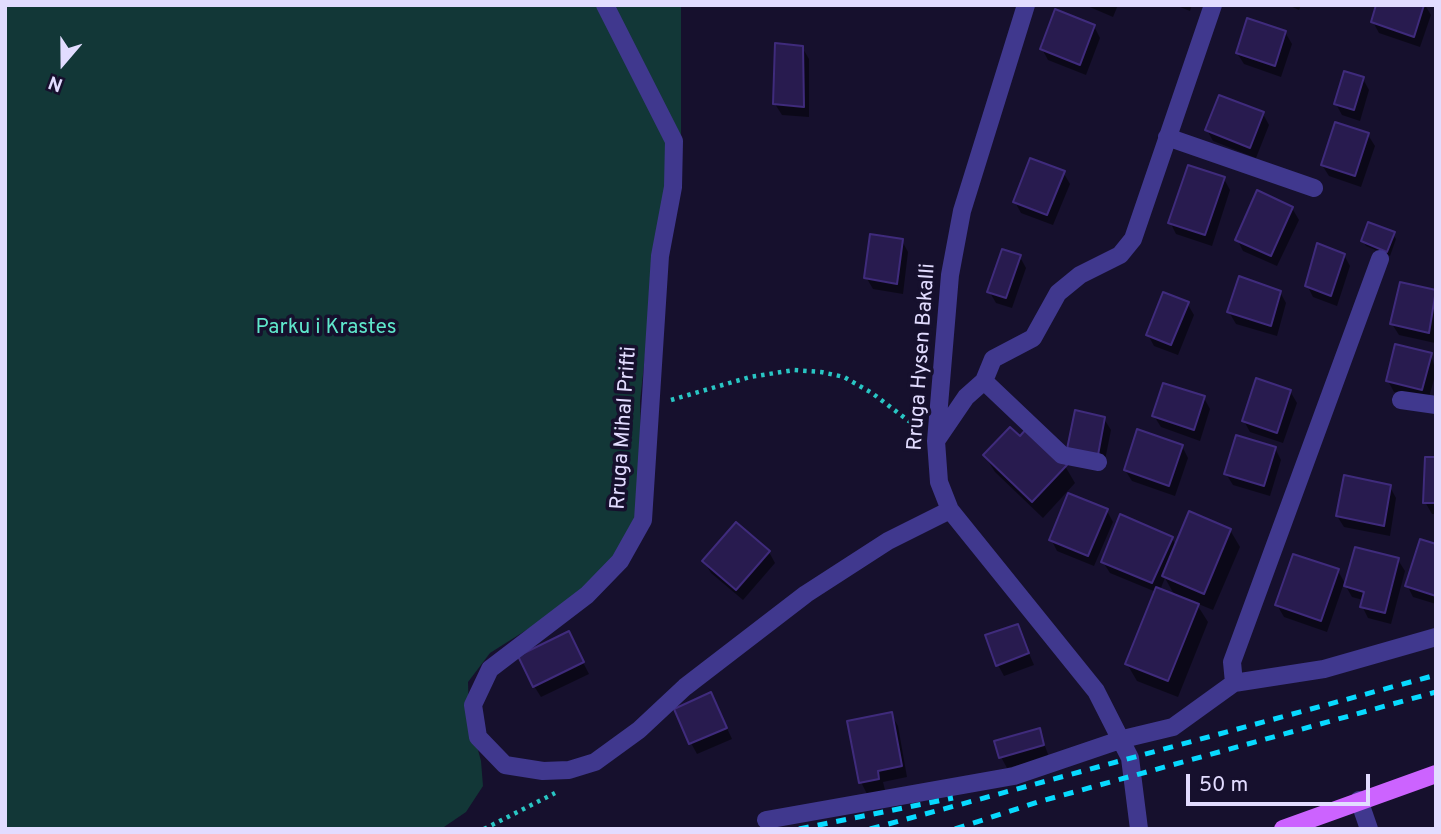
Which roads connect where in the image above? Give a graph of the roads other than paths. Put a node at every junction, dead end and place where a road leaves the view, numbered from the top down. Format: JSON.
{"nodes":[{"id":1,"x":605,"y":5,"type":"edge"},
{"id":2,"x":1026,"y":5,"type":"edge"},
{"id":3,"x":1213,"y":5,"type":"edge"},
{"id":4,"x":1167,"y":137,"type":"junction"},
{"id":5,"x":1314,"y":188,"type":"dead end"},
{"id":6,"x":1380,"y":259,"type":"dead end"},
{"id":7,"x":984,"y":381,"type":"junction"},
{"id":8,"x":1401,"y":400,"type":"dead end"},
{"id":9,"x":1436,"y":405,"type":"edge"},
{"id":10,"x":936,"y":441,"type":"junction"},
{"id":11,"x":1098,"y":462,"type":"dead end"},
{"id":12,"x":950,"y":510,"type":"junction"},
{"id":13,"x":1436,"y":638,"type":"edge"},
{"id":14,"x":1234,"y":682,"type":"junction"},
{"id":15,"x":1123,"y":739,"type":"junction"},
{"id":16,"x":1436,"y":774,"type":"edge"},
{"id":17,"x":1359,"y":800,"type":"junction"},
{"id":18,"x":766,"y":820,"type":"dead end"},
{"id":19,"x":1139,"y":829,"type":"edge"},
{"id":20,"x":1283,"y":829,"type":"edge"},
{"id":21,"x":1369,"y":829,"type":"edge"}],
"edges":[{"from":1,"to":12,"type":"street","name":"Rruga Mihal Prifti"},
{"from":2,"to":10,"type":"street","name":"Rruga Hysen Bakalli"},
{"from":3,"to":4,"type":"street"},
{"from":4,"to":5,"type":"street"},
{"from":4,"to":7,"type":"street"},
{"from":6,"to":14,"type":"street"},
{"from":7,"to":10,"type":"street"},
{"from":7,"to":11,"type":"street"},
{"from":8,"to":9,"type":"street"},
{"from":10,"to":12,"type":"street","name":"Rruga Hysen Bakalli"},
{"from":12,"to":15,"type":"street","name":"Rruga Hysen Bakalli"},
{"from":13,"to":14,"type":"street"},
{"from":14,"to":15,"type":"street"},
{"from":15,"to":18,"type":"street"},
{"from":15,"to":19,"type":"street","name":"Rruga Hysen Bakalli"},
{"from":16,"to":17,"type":"main road"},
{"from":17,"to":20,"type":"main road"},
{"from":17,"to":21,"type":"street"}]}
